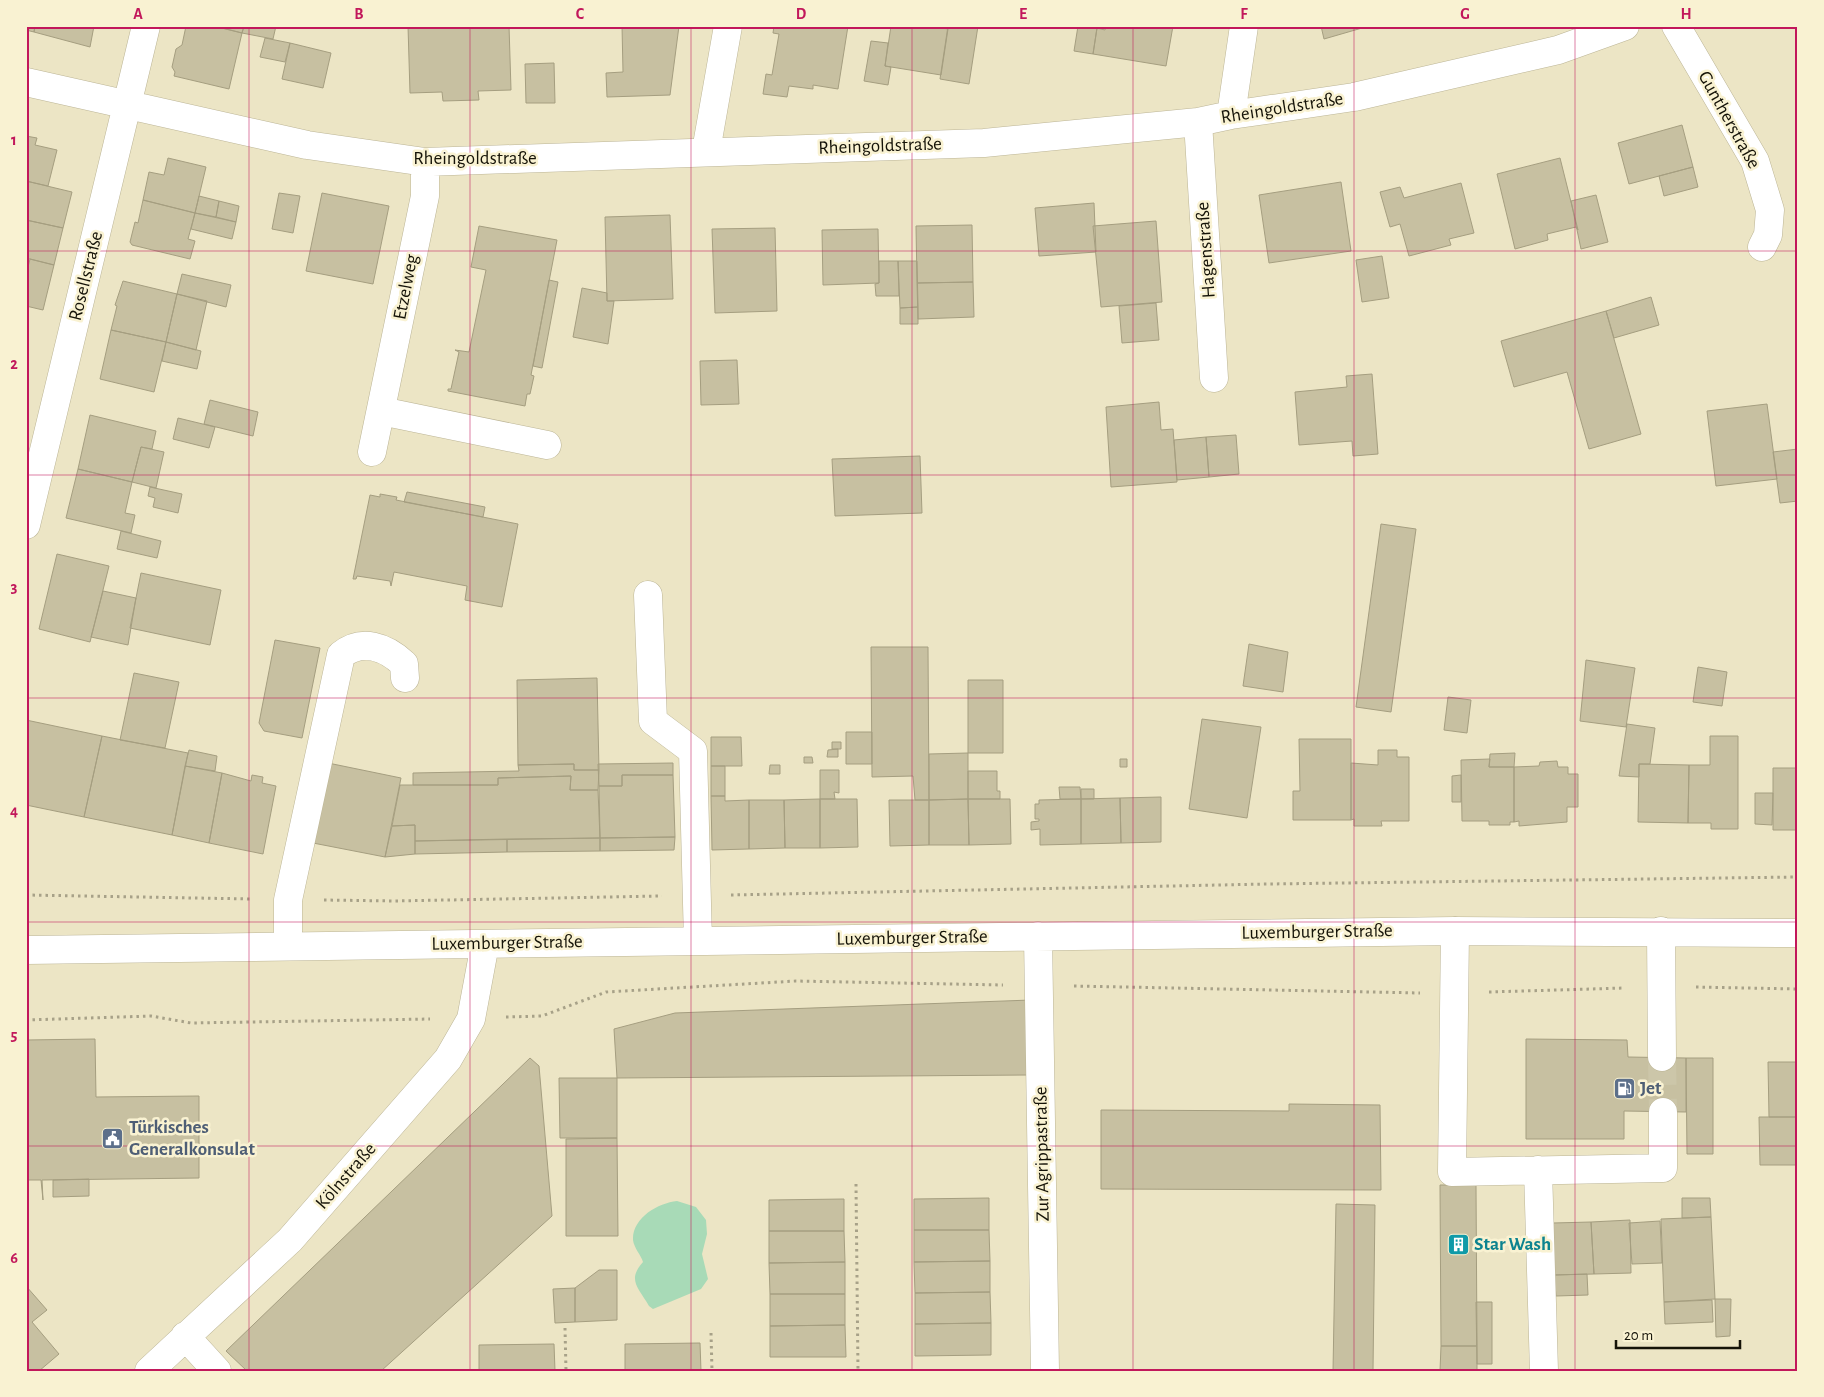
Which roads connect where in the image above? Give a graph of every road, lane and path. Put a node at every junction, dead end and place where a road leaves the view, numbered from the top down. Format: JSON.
{"nodes":[{"id":1,"x":146,"y":26,"type":"edge"},
{"id":2,"x":728,"y":26,"type":"edge"},
{"id":3,"x":1244,"y":26,"type":"edge"},
{"id":4,"x":1625,"y":26,"type":"edge"},
{"id":5,"x":1676,"y":26,"type":"edge"},
{"id":6,"x":26,"y":82,"type":"edge"},
{"id":7,"x":127,"y":106,"type":"junction"},
{"id":8,"x":1231,"y":114,"type":"junction"},
{"id":9,"x":1198,"y":122,"type":"junction"},
{"id":10,"x":706,"y":151,"type":"junction"},
{"id":11,"x":425,"y":162,"type":"junction"},
{"id":12,"x":1762,"y":247,"type":"dead end"},
{"id":13,"x":1214,"y":378,"type":"dead end"},
{"id":14,"x":381,"y":411,"type":"junction"},
{"id":15,"x":547,"y":445,"type":"dead end"},
{"id":16,"x":372,"y":452,"type":"dead end"},
{"id":17,"x":26,"y":525,"type":"edge"},
{"id":18,"x":648,"y":595,"type":"dead end"},
{"id":19,"x":405,"y":678,"type":"dead end"},
{"id":20,"x":1798,"y":877,"type":"edge"},
{"id":21,"x":26,"y":895,"type":"edge"},
{"id":22,"x":696,"y":895,"type":"junction"},
{"id":23,"x":288,"y":900,"type":"junction"},
{"id":24,"x":1455,"y":931,"type":"junction"},
{"id":25,"x":1661,"y":932,"type":"junction"},
{"id":26,"x":1798,"y":933,"type":"edge"},
{"id":27,"x":1038,"y":936,"type":"junction"},
{"id":28,"x":698,"y":941,"type":"junction"},
{"id":29,"x":485,"y":944,"type":"junction"},
{"id":30,"x":288,"y":946,"type":"junction"},
{"id":31,"x":26,"y":950,"type":"edge"},
{"id":32,"x":1039,"y":986,"type":"junction"},
{"id":33,"x":1662,"y":986,"type":"junction"},
{"id":34,"x":1798,"y":989,"type":"edge"},
{"id":35,"x":1454,"y":994,"type":"junction"},
{"id":36,"x":471,"y":1019,"type":"junction"},
{"id":37,"x":26,"y":1020,"type":"edge"},
{"id":38,"x":1662,"y":1058,"type":"tunnel mouth"},
{"id":39,"x":1662,"y":1112,"type":"tunnel mouth"},
{"id":40,"x":1538,"y":1170,"type":"junction"},
{"id":41,"x":856,"y":1184,"type":"dead end"},
{"id":42,"x":565,"y":1328,"type":"dead end"},
{"id":43,"x":711,"y":1333,"type":"dead end"},
{"id":44,"x":185,"y":1336,"type":"junction"},
{"id":45,"x":149,"y":1371,"type":"edge"},
{"id":46,"x":217,"y":1371,"type":"edge"},
{"id":47,"x":566,"y":1371,"type":"edge"},
{"id":48,"x":712,"y":1371,"type":"edge"},
{"id":49,"x":858,"y":1371,"type":"edge"},
{"id":50,"x":1045,"y":1371,"type":"edge"},
{"id":51,"x":1544,"y":1371,"type":"edge"}],
"edges":[{"from":1,"to":7,"type":"street","name":"Rosellstraße"},
{"from":2,"to":10,"type":"street"},
{"from":3,"to":8,"type":"street"},
{"from":4,"to":8,"type":"street","name":"Rheingoldstraße"},
{"from":5,"to":12,"type":"street","name":"Guntherstraße"},
{"from":6,"to":7,"type":"street","name":"Rheingoldstraße"},
{"from":7,"to":11,"type":"street","name":"Rheingoldstraße"},
{"from":7,"to":17,"type":"street","name":"Rosellstraße"},
{"from":8,"to":9,"type":"street","name":"Rheingoldstraße"},
{"from":9,"to":10,"type":"street","name":"Rheingoldstraße"},
{"from":9,"to":13,"type":"street","name":"Hagenstraße"},
{"from":10,"to":11,"type":"street","name":"Rheingoldstraße"},
{"from":11,"to":14,"type":"street","name":"Etzelweg"},
{"from":14,"to":15,"type":"street"},
{"from":14,"to":16,"type":"street","name":"Etzelweg"},
{"from":18,"to":22,"type":"street"},
{"from":19,"to":23,"type":"street"},
{"from":20,"to":22,"type":"path"},
{"from":21,"to":23,"type":"path"},
{"from":22,"to":23,"type":"path"},
{"from":22,"to":28,"type":"street"},
{"from":23,"to":30,"type":"street"},
{"from":24,"to":25,"type":"street","name":"Luxemburger Straße"},
{"from":24,"to":27,"type":"street","name":"Luxemburger Straße"},
{"from":24,"to":35,"type":"street"},
{"from":25,"to":26,"type":"street","name":"Luxemburger Straße"},
{"from":25,"to":33,"type":"street"},
{"from":27,"to":28,"type":"street","name":"Luxemburger Straße"},
{"from":27,"to":32,"type":"street","name":"Zur Agrippastraße"},
{"from":28,"to":29,"type":"street","name":"Luxemburger Straße"},
{"from":29,"to":30,"type":"street","name":"Luxemburger Straße"},
{"from":29,"to":36,"type":"street","name":"Kölnstraße"},
{"from":30,"to":31,"type":"street","name":"Luxemburger Straße"},
{"from":32,"to":35,"type":"path"},
{"from":32,"to":36,"type":"path"},
{"from":32,"to":50,"type":"street","name":"Zur Agrippastraße"},
{"from":33,"to":34,"type":"path"},
{"from":33,"to":35,"type":"path"},
{"from":33,"to":38,"type":"street"},
{"from":35,"to":40,"type":"street"},
{"from":36,"to":37,"type":"path"},
{"from":36,"to":44,"type":"street","name":"Kölnstraße"},
{"from":39,"to":40,"type":"street"},
{"from":40,"to":51,"type":"street"},
{"from":41,"to":49,"type":"path"},
{"from":42,"to":47,"type":"path"},
{"from":43,"to":48,"type":"path"},
{"from":44,"to":45,"type":"street","name":"Kölnstraße"},
{"from":44,"to":46,"type":"street"}]}
